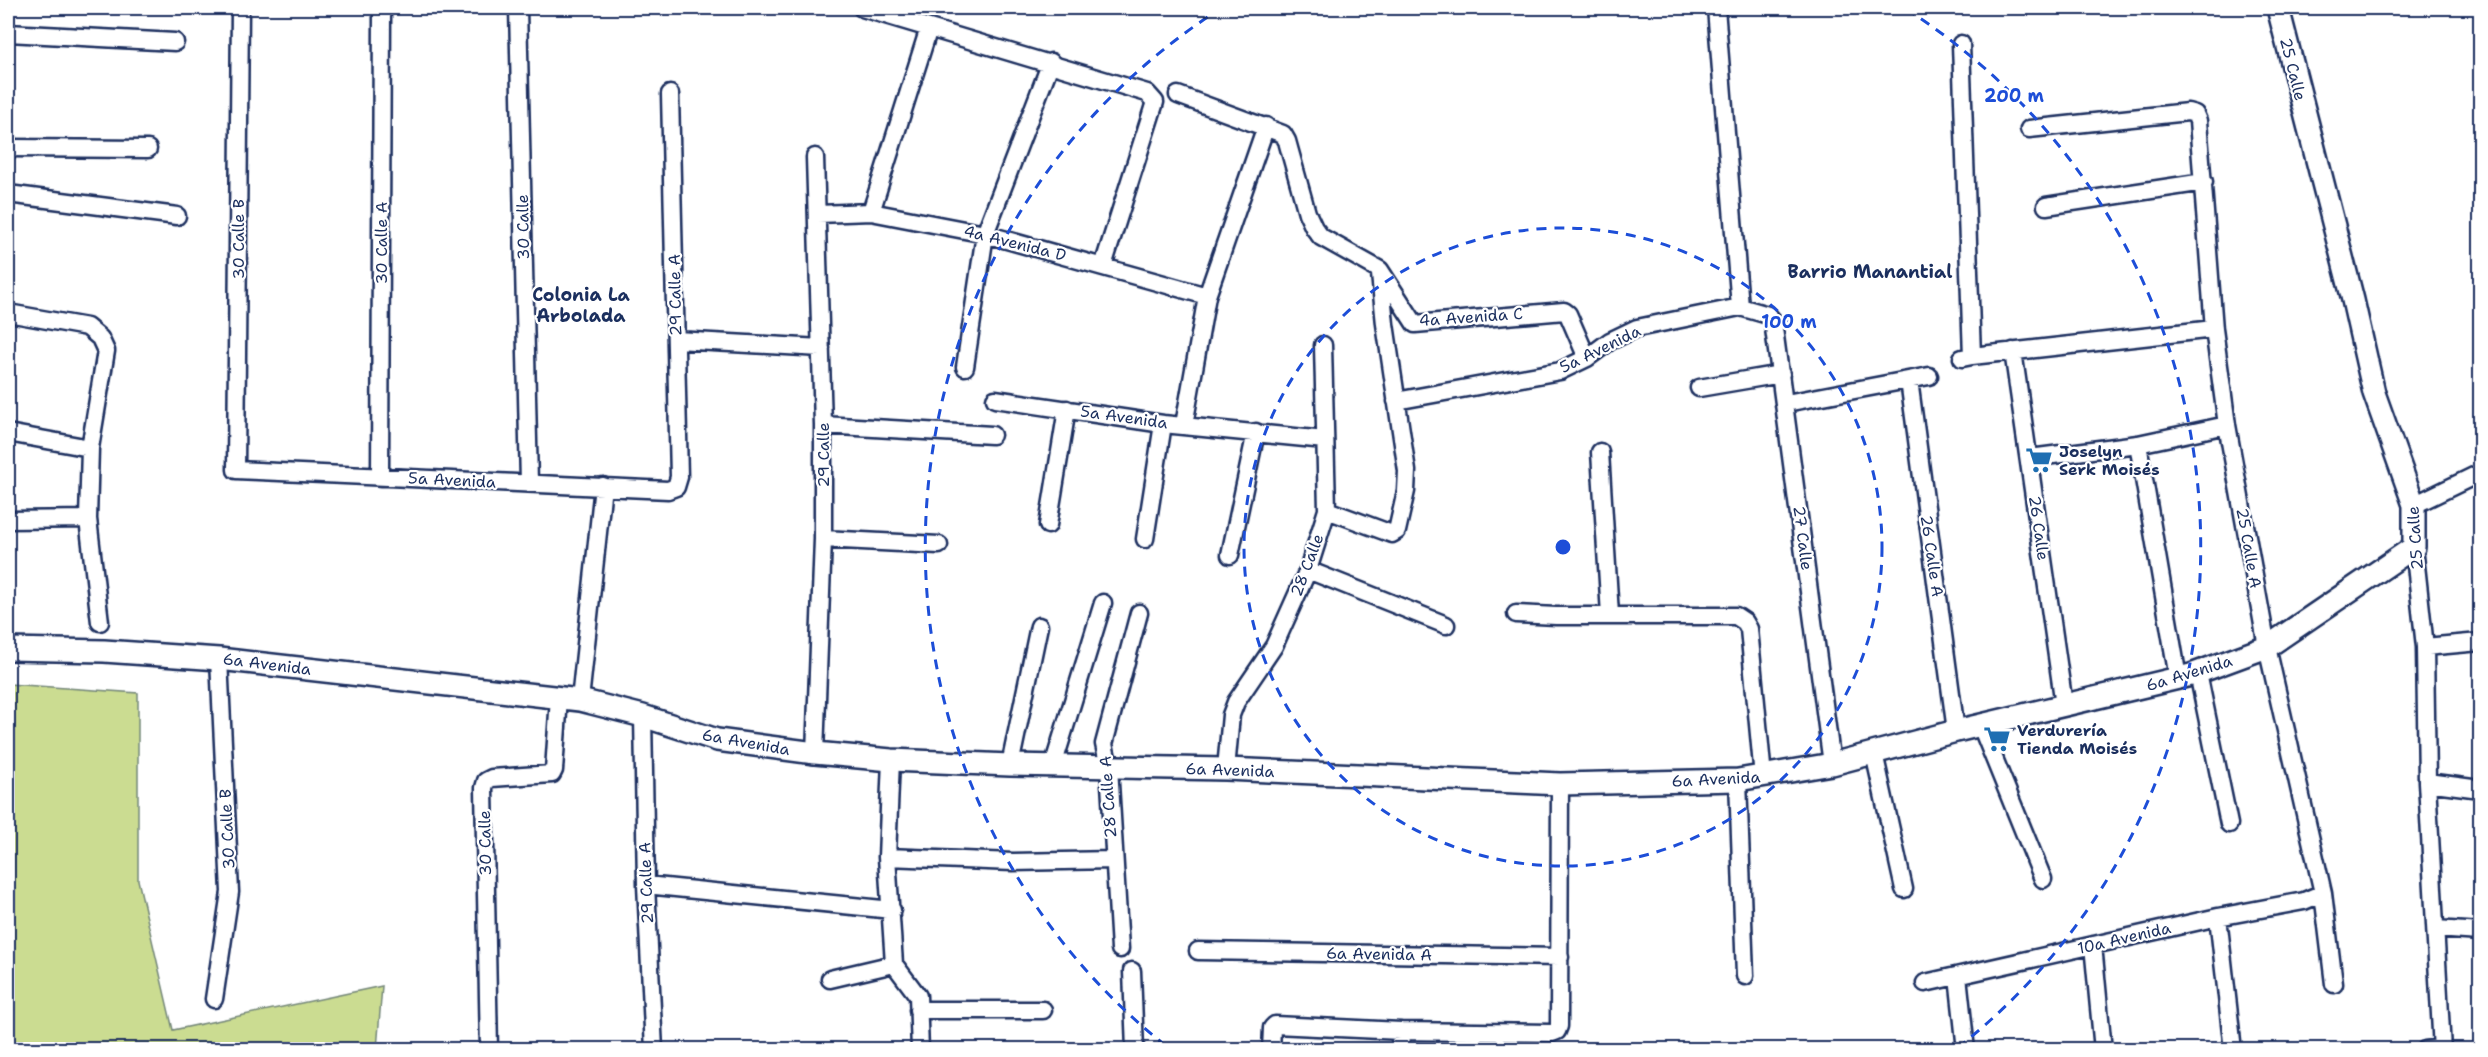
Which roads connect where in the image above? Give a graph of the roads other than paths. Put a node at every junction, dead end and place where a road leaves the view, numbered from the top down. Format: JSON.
{"nodes":[{"id":1,"x":240,"y":8,"type":"edge"},
{"id":2,"x":518,"y":8,"type":"edge"},
{"id":3,"x":862,"y":8,"type":"edge"},
{"id":4,"x":1716,"y":8,"type":"edge"},
{"id":5,"x":2278,"y":8,"type":"edge"},
{"id":6,"x":382,"y":10,"type":"dead end"},
{"id":7,"x":929,"y":28,"type":"junction"},
{"id":8,"x":8,"y":33,"type":"edge"},
{"id":9,"x":175,"y":42,"type":"dead end"},
{"id":10,"x":1961,"y":44,"type":"dead end"},
{"id":11,"x":1050,"y":62,"type":"junction"},
{"id":12,"x":670,"y":94,"type":"dead end"},
{"id":13,"x":1178,"y":95,"type":"dead end"},
{"id":14,"x":1266,"y":126,"type":"junction"},
{"id":15,"x":2029,"y":129,"type":"dead end"},
{"id":16,"x":8,"y":148,"type":"edge"},
{"id":17,"x":148,"y":149,"type":"dead end"},
{"id":18,"x":815,"y":157,"type":"dead end"},
{"id":19,"x":2204,"y":182,"type":"junction"},
{"id":20,"x":8,"y":194,"type":"edge"},
{"id":21,"x":2046,"y":206,"type":"dead end"},
{"id":22,"x":871,"y":212,"type":"junction"},
{"id":23,"x":818,"y":214,"type":"junction"},
{"id":24,"x":177,"y":216,"type":"dead end"},
{"id":25,"x":985,"y":234,"type":"junction"},
{"id":26,"x":1103,"y":266,"type":"junction"},
{"id":27,"x":1380,"y":270,"type":"junction"},
{"id":28,"x":1207,"y":296,"type":"junction"},
{"id":29,"x":1740,"y":307,"type":"junction"},
{"id":30,"x":8,"y":313,"type":"edge"},
{"id":31,"x":1768,"y":315,"type":"joint"},
{"id":32,"x":2214,"y":329,"type":"junction"},
{"id":33,"x":676,"y":340,"type":"junction"},
{"id":34,"x":1323,"y":345,"type":"dead end"},
{"id":35,"x":821,"y":348,"type":"junction"},
{"id":36,"x":2013,"y":351,"type":"junction"},
{"id":37,"x":1587,"y":358,"type":"junction"},
{"id":38,"x":965,"y":367,"type":"dead end"},
{"id":39,"x":1780,"y":374,"type":"junction"},
{"id":40,"x":1929,"y":376,"type":"dead end"},
{"id":41,"x":1909,"y":380,"type":"junction"},
{"id":42,"x":1700,"y":388,"type":"dead end"},
{"id":43,"x":995,"y":399,"type":"dead end"},
{"id":44,"x":1396,"y":401,"type":"junction"},
{"id":45,"x":1786,"y":403,"type":"junction"},
{"id":46,"x":1067,"y":408,"type":"junction"},
{"id":47,"x":1163,"y":424,"type":"junction"},
{"id":48,"x":824,"y":425,"type":"junction"},
{"id":49,"x":1184,"y":425,"type":"junction"},
{"id":50,"x":2227,"y":425,"type":"junction"},
{"id":51,"x":1256,"y":432,"type":"junction"},
{"id":52,"x":8,"y":433,"type":"edge"},
{"id":53,"x":992,"y":435,"type":"dead end"},
{"id":54,"x":1325,"y":440,"type":"junction"},
{"id":55,"x":2138,"y":444,"type":"junction"},
{"id":56,"x":90,"y":448,"type":"junction"},
{"id":57,"x":1600,"y":452,"type":"dead end"},
{"id":58,"x":2030,"y":458,"type":"junction"},
{"id":59,"x":236,"y":470,"type":"joint"},
{"id":60,"x":2481,"y":473,"type":"edge"},
{"id":61,"x":380,"y":477,"type":"junction"},
{"id":62,"x":530,"y":483,"type":"junction"},
{"id":63,"x":603,"y":486,"type":"junction"},
{"id":64,"x":668,"y":490,"type":"joint"},
{"id":65,"x":2414,"y":505,"type":"junction"},
{"id":66,"x":1327,"y":510,"type":"junction"},
{"id":67,"x":88,"y":519,"type":"junction"},
{"id":68,"x":8,"y":520,"type":"edge"},
{"id":69,"x":1048,"y":525,"type":"dead end"},
{"id":70,"x":823,"y":539,"type":"junction"},
{"id":71,"x":1145,"y":539,"type":"dead end"},
{"id":72,"x":939,"y":545,"type":"dead end"},
{"id":73,"x":2414,"y":546,"type":"junction"},
{"id":74,"x":1230,"y":555,"type":"dead end"},
{"id":75,"x":1308,"y":570,"type":"junction"},
{"id":76,"x":1103,"y":603,"type":"dead end"},
{"id":77,"x":1139,"y":613,"type":"dead end"},
{"id":78,"x":1516,"y":614,"type":"dead end"},
{"id":79,"x":1610,"y":615,"type":"junction"},
{"id":80,"x":100,"y":622,"type":"dead end"},
{"id":81,"x":1446,"y":625,"type":"dead end"},
{"id":82,"x":1038,"y":626,"type":"dead end"},
{"id":83,"x":2481,"y":642,"type":"edge"},
{"id":84,"x":2425,"y":646,"type":"junction"},
{"id":85,"x":2267,"y":647,"type":"junction"},
{"id":86,"x":8,"y":649,"type":"edge"},
{"id":87,"x":219,"y":658,"type":"junction"},
{"id":88,"x":2188,"y":676,"type":"junction"},
{"id":89,"x":559,"y":698,"type":"junction"},
{"id":90,"x":580,"y":700,"type":"junction"},
{"id":91,"x":2064,"y":705,"type":"junction"},
{"id":92,"x":643,"y":716,"type":"junction"},
{"id":93,"x":1981,"y":726,"type":"junction"},
{"id":94,"x":1956,"y":731,"type":"junction"},
{"id":95,"x":814,"y":753,"type":"junction"},
{"id":96,"x":1874,"y":753,"type":"junction"},
{"id":97,"x":891,"y":760,"type":"junction"},
{"id":98,"x":1832,"y":764,"type":"junction"},
{"id":99,"x":1010,"y":765,"type":"junction"},
{"id":100,"x":1053,"y":766,"type":"junction"},
{"id":101,"x":1109,"y":768,"type":"junction"},
{"id":102,"x":1226,"y":769,"type":"junction"},
{"id":103,"x":1763,"y":777,"type":"junction"},
{"id":104,"x":1738,"y":780,"type":"junction"},
{"id":105,"x":2427,"y":782,"type":"junction"},
{"id":106,"x":1560,"y":784,"type":"junction"},
{"id":107,"x":2481,"y":789,"type":"edge"},
{"id":108,"x":2229,"y":824,"type":"dead end"},
{"id":109,"x":887,"y":856,"type":"junction"},
{"id":110,"x":1113,"y":860,"type":"junction"},
{"id":111,"x":2043,"y":879,"type":"dead end"},
{"id":112,"x":646,"y":885,"type":"junction"},
{"id":113,"x":1904,"y":889,"type":"dead end"},
{"id":114,"x":2323,"y":893,"type":"junction"},
{"id":115,"x":892,"y":910,"type":"junction"},
{"id":116,"x":2218,"y":917,"type":"junction"},
{"id":117,"x":2436,"y":929,"type":"junction"},
{"id":118,"x":2481,"y":932,"type":"edge"},
{"id":119,"x":2093,"y":945,"type":"junction"},
{"id":120,"x":1120,"y":950,"type":"dead end"},
{"id":121,"x":1198,"y":951,"type":"dead end"},
{"id":122,"x":1560,"y":957,"type":"junction"},
{"id":123,"x":894,"y":964,"type":"junction"},
{"id":124,"x":1132,"y":971,"type":"dead end"},
{"id":125,"x":1745,"y":976,"type":"dead end"},
{"id":126,"x":1958,"y":976,"type":"junction"},
{"id":127,"x":830,"y":979,"type":"dead end"},
{"id":128,"x":1925,"y":983,"type":"dead end"},
{"id":129,"x":2334,"y":984,"type":"dead end"},
{"id":130,"x":214,"y":999,"type":"dead end"},
{"id":131,"x":918,"y":1010,"type":"junction"},
{"id":132,"x":1043,"y":1010,"type":"dead end"},
{"id":133,"x":1401,"y":1031,"type":"junction"},
{"id":134,"x":2442,"y":1049,"type":"edge"},
{"id":135,"x":489,"y":1050,"type":"edge"},
{"id":136,"x":654,"y":1050,"type":"edge"},
{"id":137,"x":920,"y":1050,"type":"edge"},
{"id":138,"x":1135,"y":1050,"type":"edge"},
{"id":139,"x":1271,"y":1050,"type":"edge"},
{"id":140,"x":1400,"y":1050,"type":"edge"},
{"id":141,"x":1966,"y":1050,"type":"edge"},
{"id":142,"x":2103,"y":1050,"type":"edge"},
{"id":143,"x":2233,"y":1050,"type":"edge"},
{"id":144,"x":2425,"y":1050,"type":"edge"}],
"edges":[{"from":1,"to":59,"type":"street","name":"30 Calle B"},
{"from":2,"to":62,"type":"street","name":"30 Calle"},
{"from":3,"to":7,"type":"street"},
{"from":4,"to":29,"type":"street"},
{"from":5,"to":65,"type":"street","name":"25 Calle"},
{"from":6,"to":61,"type":"street","name":"30 Calle A"},
{"from":7,"to":11,"type":"street"},
{"from":7,"to":22,"type":"street"},
{"from":8,"to":9,"type":"street"},
{"from":10,"to":36,"type":"street"},
{"from":11,"to":25,"type":"street"},
{"from":11,"to":26,"type":"street"},
{"from":12,"to":33,"type":"street","name":"29 Calle A"},
{"from":13,"to":14,"type":"street","name":"4a Avenida C"},
{"from":14,"to":27,"type":"street","name":"4a Avenida C"},
{"from":14,"to":28,"type":"street"},
{"from":15,"to":19,"type":"street","name":"25 Calle A"},
{"from":16,"to":17,"type":"street"},
{"from":18,"to":23,"type":"street","name":"29 Calle"},
{"from":19,"to":21,"type":"street"},
{"from":19,"to":32,"type":"street","name":"25 Calle A"},
{"from":20,"to":24,"type":"street"},
{"from":22,"to":23,"type":"street","name":"4a Avenida D"},
{"from":22,"to":25,"type":"street","name":"4a Avenida D"},
{"from":23,"to":35,"type":"street","name":"29 Calle"},
{"from":25,"to":26,"type":"street","name":"4a Avenida D"},
{"from":25,"to":38,"type":"street"},
{"from":26,"to":28,"type":"street","name":"4a Avenida D"},
{"from":27,"to":37,"type":"street","name":"4a Avenida C"},
{"from":27,"to":44,"type":"street"},
{"from":28,"to":49,"type":"street"},
{"from":29,"to":31,"type":"street","name":"5a Avenida"},
{"from":29,"to":37,"type":"street","name":"5a Avenida"},
{"from":30,"to":56,"type":"street"},
{"from":31,"to":39,"type":"street","name":"27 Calle"},
{"from":32,"to":36,"type":"street"},
{"from":32,"to":50,"type":"street","name":"25 Calle A"},
{"from":33,"to":35,"type":"street"},
{"from":33,"to":64,"type":"street","name":"29 Calle A"},
{"from":34,"to":54,"type":"street","name":"28 Calle"},
{"from":35,"to":48,"type":"street","name":"29 Calle"},
{"from":36,"to":58,"type":"street","name":"26 Calle"},
{"from":37,"to":44,"type":"street","name":"5a Avenida"},
{"from":39,"to":42,"type":"street"},
{"from":39,"to":45,"type":"street","name":"27 Calle"},
{"from":40,"to":41,"type":"street"},
{"from":41,"to":45,"type":"street"},
{"from":41,"to":94,"type":"street","name":"26 Calle A"},
{"from":43,"to":46,"type":"street","name":"5a Avenida"},
{"from":44,"to":66,"type":"street"},
{"from":45,"to":98,"type":"street","name":"27 Calle"},
{"from":46,"to":47,"type":"street","name":"5a Avenida"},
{"from":46,"to":69,"type":"street"},
{"from":47,"to":49,"type":"street","name":"5a Avenida"},
{"from":47,"to":71,"type":"street"},
{"from":48,"to":53,"type":"street"},
{"from":48,"to":70,"type":"street","name":"29 Calle"},
{"from":49,"to":51,"type":"street","name":"5a Avenida"},
{"from":50,"to":55,"type":"street"},
{"from":50,"to":85,"type":"street","name":"25 Calle A"},
{"from":51,"to":54,"type":"street","name":"5a Avenida"},
{"from":51,"to":74,"type":"street"},
{"from":52,"to":56,"type":"street"},
{"from":54,"to":66,"type":"street","name":"28 Calle"},
{"from":55,"to":58,"type":"street"},
{"from":55,"to":88,"type":"street"},
{"from":56,"to":67,"type":"street"},
{"from":57,"to":79,"type":"street"},
{"from":58,"to":91,"type":"street","name":"26 Calle"},
{"from":59,"to":61,"type":"street","name":"5a Avenida"},
{"from":60,"to":65,"type":"street"},
{"from":61,"to":62,"type":"street","name":"5a Avenida"},
{"from":62,"to":63,"type":"street","name":"5a Avenida"},
{"from":63,"to":64,"type":"street","name":"5a Avenida"},
{"from":63,"to":90,"type":"street"},
{"from":65,"to":73,"type":"street","name":"25 Calle"},
{"from":66,"to":75,"type":"street","name":"28 Calle"},
{"from":67,"to":68,"type":"street"},
{"from":67,"to":80,"type":"street"},
{"from":70,"to":72,"type":"street"},
{"from":70,"to":95,"type":"street","name":"29 Calle"},
{"from":73,"to":84,"type":"street","name":"25 Calle"},
{"from":73,"to":85,"type":"street","name":"6a Avenida"},
{"from":75,"to":81,"type":"street"},
{"from":75,"to":102,"type":"street","name":"28 Calle"},
{"from":76,"to":100,"type":"street"},
{"from":77,"to":101,"type":"street","name":"28 Calle A"},
{"from":78,"to":79,"type":"street"},
{"from":79,"to":103,"type":"street"},
{"from":82,"to":99,"type":"street"},
{"from":83,"to":84,"type":"street"},
{"from":84,"to":105,"type":"street","name":"25 Calle"},
{"from":85,"to":88,"type":"street","name":"6a Avenida"},
{"from":85,"to":114,"type":"street","name":"25 Calle A"},
{"from":86,"to":87,"type":"street","name":"6a Avenida"},
{"from":87,"to":89,"type":"street","name":"6a Avenida"},
{"from":87,"to":130,"type":"street","name":"30 Calle B"},
{"from":88,"to":91,"type":"street","name":"6a Avenida"},
{"from":88,"to":108,"type":"street"},
{"from":89,"to":90,"type":"street","name":"6a Avenida"},
{"from":89,"to":135,"type":"street","name":"30 Calle"},
{"from":90,"to":92,"type":"street","name":"6a Avenida"},
{"from":91,"to":93,"type":"street","name":"6a Avenida"},
{"from":92,"to":95,"type":"street","name":"6a Avenida"},
{"from":92,"to":112,"type":"street","name":"29 Calle A"},
{"from":93,"to":94,"type":"street","name":"6a Avenida"},
{"from":93,"to":111,"type":"street"},
{"from":94,"to":96,"type":"street","name":"6a Avenida"},
{"from":95,"to":97,"type":"street","name":"6a Avenida"},
{"from":96,"to":98,"type":"street","name":"6a Avenida"},
{"from":96,"to":113,"type":"street"},
{"from":97,"to":99,"type":"street","name":"6a Avenida"},
{"from":97,"to":109,"type":"street"},
{"from":98,"to":103,"type":"street","name":"6a Avenida"},
{"from":99,"to":100,"type":"street","name":"6a Avenida"},
{"from":100,"to":101,"type":"street","name":"6a Avenida"},
{"from":101,"to":102,"type":"street","name":"6a Avenida"},
{"from":101,"to":110,"type":"street","name":"28 Calle A"},
{"from":102,"to":106,"type":"street","name":"6a Avenida"},
{"from":103,"to":104,"type":"street","name":"6a Avenida"},
{"from":104,"to":106,"type":"street","name":"6a Avenida"},
{"from":104,"to":125,"type":"street"},
{"from":105,"to":107,"type":"street"},
{"from":105,"to":117,"type":"street","name":"25 Calle"},
{"from":106,"to":122,"type":"street"},
{"from":109,"to":110,"type":"street"},
{"from":109,"to":115,"type":"street"},
{"from":110,"to":120,"type":"street","name":"28 Calle A"},
{"from":112,"to":115,"type":"street"},
{"from":112,"to":136,"type":"street","name":"29 Calle A"},
{"from":114,"to":116,"type":"street","name":"10a Avenida"},
{"from":114,"to":129,"type":"street","name":"25 Calle A"},
{"from":115,"to":123,"type":"street"},
{"from":116,"to":119,"type":"street","name":"10a Avenida"},
{"from":116,"to":143,"type":"street"},
{"from":117,"to":118,"type":"street"},
{"from":117,"to":134,"type":"street","name":"25 Calle"},
{"from":119,"to":126,"type":"street","name":"10a Avenida"},
{"from":119,"to":142,"type":"street"},
{"from":121,"to":122,"type":"street","name":"6a Avenida A"},
{"from":122,"to":133,"type":"street"},
{"from":123,"to":127,"type":"street"},
{"from":123,"to":131,"type":"street"},
{"from":124,"to":138,"type":"street"},
{"from":126,"to":128,"type":"street","name":"10a Avenida"},
{"from":126,"to":141,"type":"street"},
{"from":131,"to":132,"type":"street"},
{"from":131,"to":137,"type":"street"},
{"from":133,"to":139,"type":"street"},
{"from":133,"to":140,"type":"street"},
{"from":134,"to":144,"type":"street"}]}
